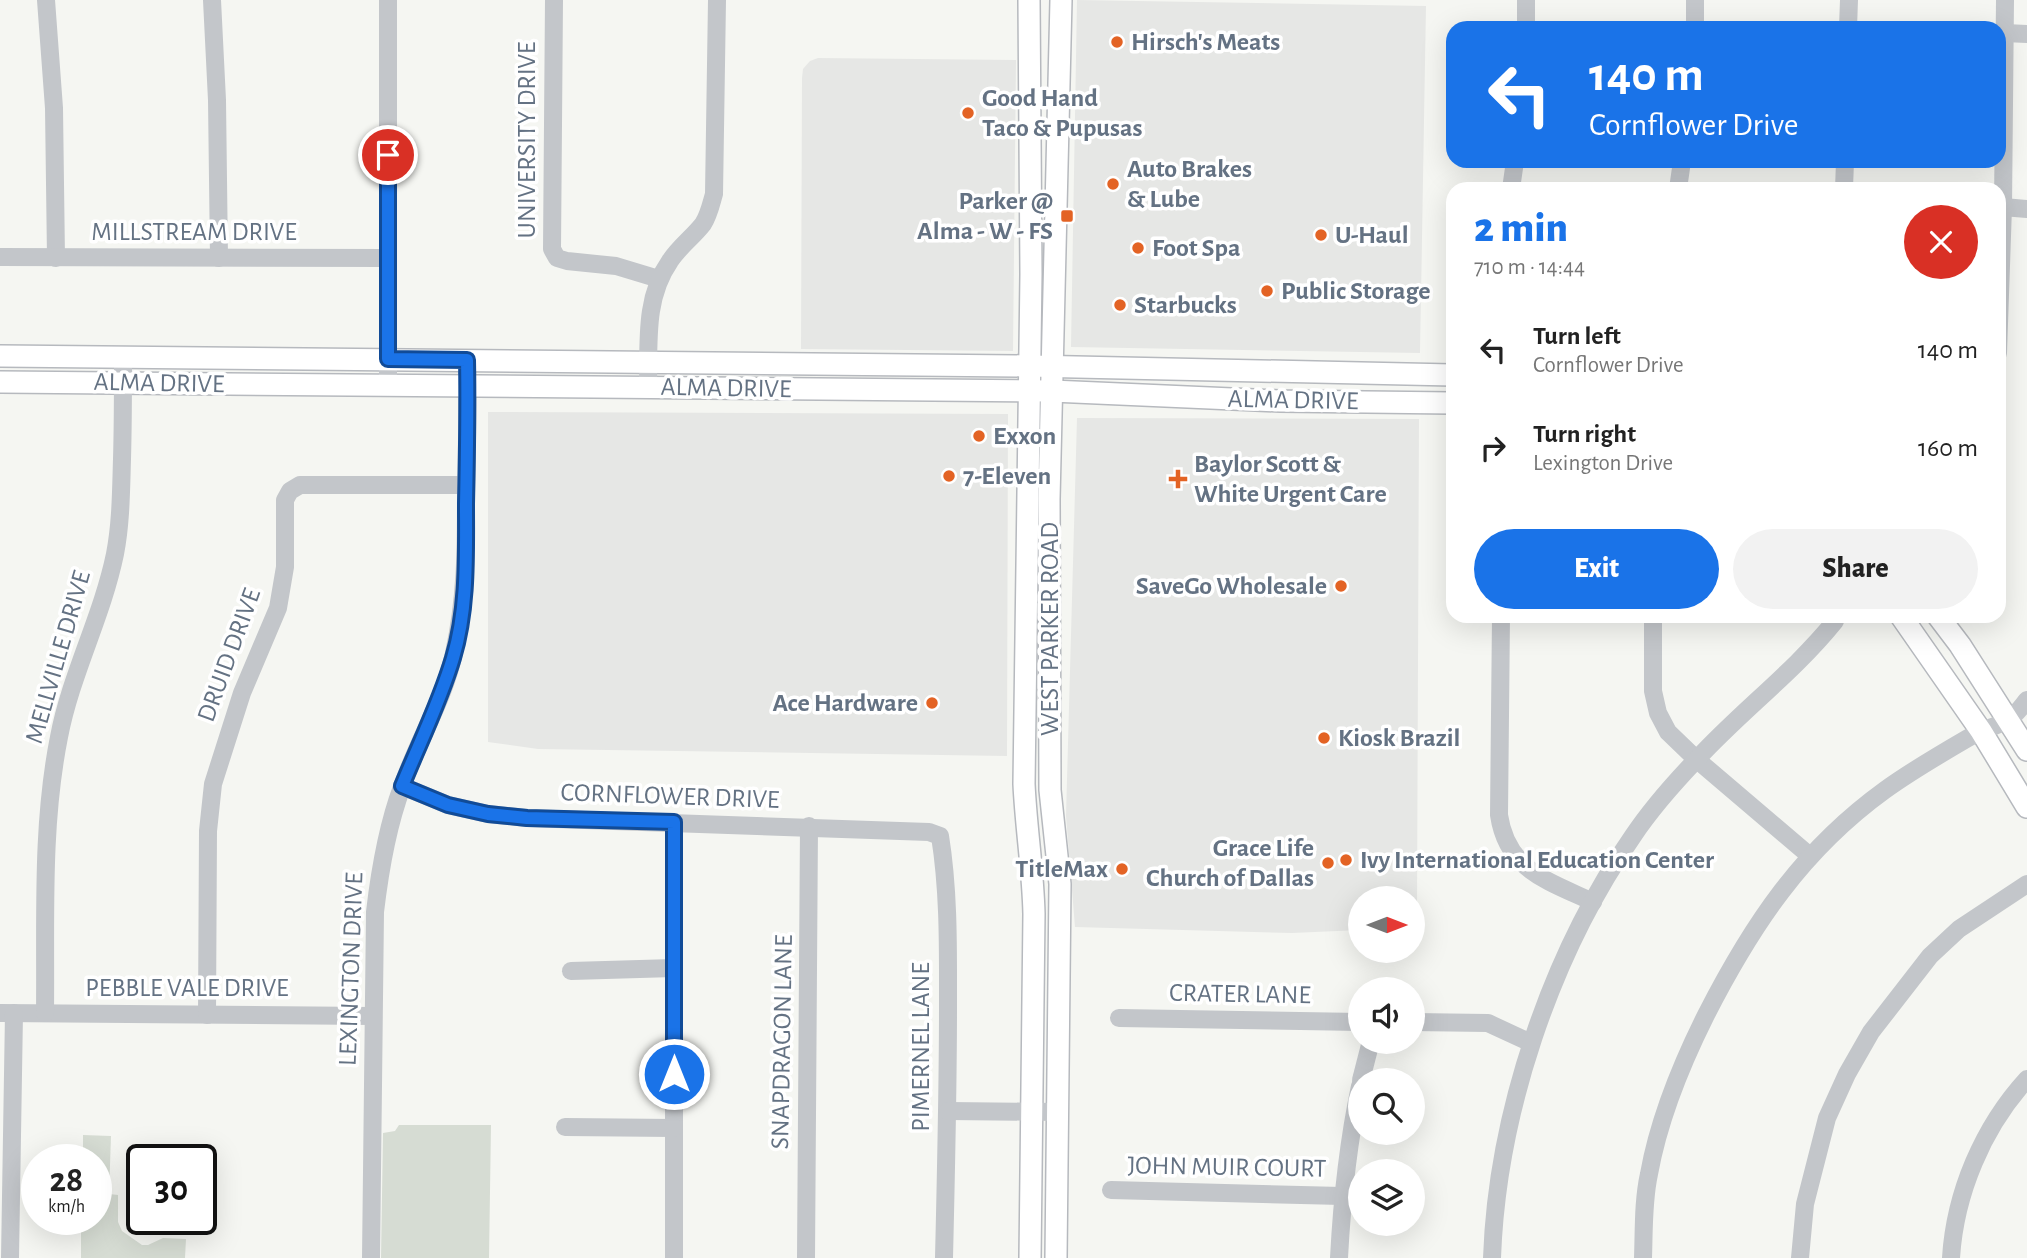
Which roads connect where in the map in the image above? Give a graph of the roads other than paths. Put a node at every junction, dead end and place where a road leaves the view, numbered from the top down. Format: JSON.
{"nodes":[{"id":1,"x":46,"y":0,"type":"edge"},
{"id":2,"x":212,"y":0,"type":"edge"},
{"id":3,"x":388,"y":0,"type":"edge"},
{"id":4,"x":554,"y":0,"type":"edge"},
{"id":5,"x":717,"y":0,"type":"edge"},
{"id":6,"x":1029,"y":0,"type":"edge"},
{"id":7,"x":1061,"y":0,"type":"edge"},
{"id":8,"x":1526,"y":0,"type":"edge"},
{"id":9,"x":1695,"y":0,"type":"edge"},
{"id":10,"x":1849,"y":0,"type":"edge"},
{"id":11,"x":2005,"y":0,"type":"edge"},
{"id":12,"x":1526,"y":21,"type":"edge"},
{"id":13,"x":1695,"y":21,"type":"edge"},
{"id":14,"x":1848,"y":21,"type":"edge"},
{"id":15,"x":2005,"y":21,"type":"edge"},
{"id":16,"x":1029,"y":24,"type":"junction"},
{"id":17,"x":1061,"y":24,"type":"junction"},
{"id":18,"x":2006,"y":33,"type":"edge"},
{"id":19,"x":2027,"y":34,"type":"edge"},
{"id":20,"x":1031,"y":178,"type":"junction"},
{"id":21,"x":1056,"y":178,"type":"junction"},
{"id":22,"x":2006,"y":206,"type":"edge"},
{"id":23,"x":2027,"y":209,"type":"edge"},
{"id":24,"x":0,"y":257,"type":"edge"},
{"id":25,"x":56,"y":258,"type":"junction"},
{"id":26,"x":219,"y":258,"type":"junction"},
{"id":27,"x":388,"y":258,"type":"junction"},
{"id":28,"x":659,"y":279,"type":"junction"},
{"id":29,"x":0,"y":356,"type":"edge"},
{"id":30,"x":123,"y":358,"type":"junction"},
{"id":31,"x":388,"y":359,"type":"junction"},
{"id":32,"x":467,"y":360,"type":"junction"},
{"id":33,"x":649,"y":361,"type":"junction"},
{"id":34,"x":845,"y":365,"type":"junction"},
{"id":35,"x":1030,"y":366,"type":"junction"},
{"id":36,"x":1054,"y":368,"type":"junction"},
{"id":37,"x":1280,"y":372,"type":"junction"},
{"id":38,"x":1446,"y":375,"type":"edge"},
{"id":39,"x":0,"y":382,"type":"edge"},
{"id":40,"x":123,"y":382,"type":"junction"},
{"id":41,"x":388,"y":386,"type":"junction"},
{"id":42,"x":467,"y":387,"type":"junction"},
{"id":43,"x":648,"y":387,"type":"junction"},
{"id":44,"x":844,"y":390,"type":"junction"},
{"id":45,"x":1029,"y":391,"type":"junction"},
{"id":46,"x":1052,"y":391,"type":"junction"},
{"id":47,"x":1280,"y":401,"type":"junction"},
{"id":48,"x":1446,"y":403,"type":"edge"},
{"id":49,"x":466,"y":485,"type":"junction"},
{"id":50,"x":1027,"y":592,"type":"junction"},
{"id":51,"x":1049,"y":593,"type":"junction"},
{"id":52,"x":1501,"y":623,"type":"edge"},
{"id":53,"x":1653,"y":623,"type":"edge"},
{"id":54,"x":1834,"y":623,"type":"edge"},
{"id":55,"x":1906,"y":623,"type":"edge"},
{"id":56,"x":1944,"y":623,"type":"edge"},
{"id":57,"x":2027,"y":700,"type":"edge"},
{"id":58,"x":2009,"y":720,"type":"junction"},
{"id":59,"x":1981,"y":731,"type":"junction"},
{"id":60,"x":1025,"y":736,"type":"junction"},
{"id":61,"x":1051,"y":739,"type":"junction"},
{"id":62,"x":2027,"y":750,"type":"edge"},
{"id":63,"x":1696,"y":759,"type":"junction"},
{"id":64,"x":402,"y":786,"type":"junction"},
{"id":65,"x":2027,"y":807,"type":"edge"},
{"id":66,"x":674,"y":822,"type":"junction"},
{"id":67,"x":808,"y":826,"type":"junction"},
{"id":68,"x":940,"y":836,"type":"joint"},
{"id":69,"x":1810,"y":856,"type":"junction"},
{"id":70,"x":2027,"y":884,"type":"edge"},
{"id":71,"x":1593,"y":902,"type":"junction"},
{"id":72,"x":1034,"y":914,"type":"junction"},
{"id":73,"x":1059,"y":917,"type":"junction"},
{"id":74,"x":674,"y":968,"type":"junction"},
{"id":75,"x":571,"y":971,"type":"dead end"},
{"id":76,"x":7,"y":1013,"type":"edge"},
{"id":77,"x":46,"y":1013,"type":"junction"},
{"id":78,"x":207,"y":1014,"type":"junction"},
{"id":79,"x":373,"y":1016,"type":"junction"},
{"id":80,"x":1119,"y":1018,"type":"dead end"},
{"id":81,"x":1348,"y":1022,"type":"edge"},
{"id":82,"x":1425,"y":1023,"type":"edge"},
{"id":83,"x":1531,"y":1043,"type":"junction"},
{"id":84,"x":2027,"y":1079,"type":"edge"},
{"id":85,"x":948,"y":1111,"type":"junction"},
{"id":86,"x":1031,"y":1111,"type":"junction"},
{"id":87,"x":1057,"y":1112,"type":"junction"},
{"id":88,"x":565,"y":1127,"type":"dead end"},
{"id":89,"x":674,"y":1128,"type":"junction"},
{"id":90,"x":1349,"y":1145,"type":"edge"},
{"id":91,"x":1111,"y":1190,"type":"dead end"},
{"id":92,"x":1342,"y":1196,"type":"junction"},
{"id":93,"x":10,"y":1258,"type":"edge"},
{"id":94,"x":371,"y":1258,"type":"edge"},
{"id":95,"x":674,"y":1258,"type":"edge"},
{"id":96,"x":806,"y":1258,"type":"edge"},
{"id":97,"x":944,"y":1258,"type":"edge"},
{"id":98,"x":1030,"y":1258,"type":"edge"},
{"id":99,"x":1056,"y":1258,"type":"edge"},
{"id":100,"x":1339,"y":1258,"type":"edge"},
{"id":101,"x":1492,"y":1258,"type":"edge"},
{"id":102,"x":1643,"y":1258,"type":"edge"},
{"id":103,"x":1800,"y":1258,"type":"edge"},
{"id":104,"x":1951,"y":1258,"type":"edge"}],
"edges":[{"from":1,"to":25,"type":"street"},
{"from":2,"to":26,"type":"street"},
{"from":3,"to":27,"type":"street"},
{"from":4,"to":28,"type":"street","name":"UNIVERSITY DRIVE"},
{"from":5,"to":28,"type":"street"},
{"from":6,"to":16,"type":"main road","name":"WEST PARKER ROAD"},
{"from":7,"to":17,"type":"main road","name":"WEST PARKER ROAD"},
{"from":8,"to":12,"type":"street"},
{"from":9,"to":13,"type":"street"},
{"from":10,"to":14,"type":"street"},
{"from":11,"to":15,"type":"street"},
{"from":16,"to":17,"type":"main road"},
{"from":16,"to":20,"type":"main road","name":"WEST PARKER ROAD"},
{"from":17,"to":21,"type":"main road","name":"WEST PARKER ROAD"},
{"from":18,"to":19,"type":"street"},
{"from":20,"to":21,"type":"main road"},
{"from":20,"to":35,"type":"main road","name":"WEST PARKER ROAD"},
{"from":21,"to":36,"type":"main road","name":"WEST PARKER ROAD"},
{"from":22,"to":23,"type":"street"},
{"from":24,"to":25,"type":"street","name":"MILLSTREAM DRIVE"},
{"from":25,"to":26,"type":"street","name":"MILLSTREAM DRIVE"},
{"from":26,"to":27,"type":"street","name":"MILLSTREAM DRIVE"},
{"from":27,"to":31,"type":"street"},
{"from":28,"to":33,"type":"street"},
{"from":29,"to":30,"type":"main road","name":"ALMA DRIVE"},
{"from":30,"to":31,"type":"main road","name":"ALMA DRIVE"},
{"from":30,"to":40,"type":"street","name":"MELLVILLE DRIVE"},
{"from":31,"to":32,"type":"main road","name":"ALMA DRIVE"},
{"from":31,"to":41,"type":"street"},
{"from":32,"to":33,"type":"main road","name":"ALMA DRIVE"},
{"from":32,"to":42,"type":"street","name":"LEXINGTON DRIVE"},
{"from":33,"to":34,"type":"main road","name":"ALMA DRIVE"},
{"from":33,"to":43,"type":"street"},
{"from":34,"to":35,"type":"main road","name":"ALMA DRIVE"},
{"from":34,"to":44,"type":"main road"},
{"from":35,"to":36,"type":"main road","name":"ALMA DRIVE"},
{"from":35,"to":45,"type":"main road","name":"WEST PARKER ROAD"},
{"from":36,"to":37,"type":"main road","name":"ALMA DRIVE"},
{"from":36,"to":46,"type":"main road","name":"WEST PARKER ROAD"},
{"from":37,"to":38,"type":"main road","name":"ALMA DRIVE"},
{"from":37,"to":47,"type":"main road"},
{"from":39,"to":40,"type":"main road","name":"ALMA DRIVE"},
{"from":40,"to":41,"type":"main road","name":"ALMA DRIVE"},
{"from":40,"to":77,"type":"street","name":"MELLVILLE DRIVE"},
{"from":41,"to":42,"type":"main road","name":"ALMA DRIVE"},
{"from":42,"to":43,"type":"main road","name":"ALMA DRIVE"},
{"from":42,"to":49,"type":"street","name":"LEXINGTON DRIVE"},
{"from":43,"to":44,"type":"main road","name":"ALMA DRIVE"},
{"from":44,"to":45,"type":"main road","name":"ALMA DRIVE"},
{"from":45,"to":46,"type":"main road","name":"ALMA DRIVE"},
{"from":45,"to":50,"type":"main road","name":"WEST PARKER ROAD"},
{"from":46,"to":47,"type":"main road","name":"ALMA DRIVE"},
{"from":46,"to":51,"type":"main road","name":"WEST PARKER ROAD"},
{"from":47,"to":48,"type":"main road","name":"ALMA DRIVE"},
{"from":49,"to":64,"type":"street","name":"LEXINGTON DRIVE"},
{"from":49,"to":78,"type":"street","name":"DRUID DRIVE"},
{"from":50,"to":51,"type":"main road"},
{"from":50,"to":60,"type":"main road","name":"WEST PARKER ROAD"},
{"from":51,"to":61,"type":"main road","name":"WEST PARKER ROAD"},
{"from":52,"to":71,"type":"street"},
{"from":53,"to":63,"type":"street"},
{"from":54,"to":63,"type":"street"},
{"from":55,"to":59,"type":"main road"},
{"from":56,"to":58,"type":"main road"},
{"from":57,"to":58,"type":"street"},
{"from":58,"to":59,"type":"street"},
{"from":58,"to":62,"type":"main road"},
{"from":59,"to":65,"type":"main road"},
{"from":59,"to":69,"type":"street"},
{"from":60,"to":61,"type":"main road"},
{"from":60,"to":72,"type":"main road","name":"WEST PARKER ROAD"},
{"from":61,"to":73,"type":"main road","name":"WEST PARKER ROAD"},
{"from":63,"to":69,"type":"street"},
{"from":63,"to":71,"type":"street"},
{"from":64,"to":66,"type":"street","name":"CORNFLOWER DRIVE"},
{"from":64,"to":79,"type":"street","name":"LEXINGTON DRIVE"},
{"from":66,"to":67,"type":"street","name":"CORNFLOWER DRIVE"},
{"from":66,"to":74,"type":"street"},
{"from":67,"to":68,"type":"street","name":"CORNFLOWER DRIVE"},
{"from":67,"to":96,"type":"street","name":"SNAPDRAGON LANE"},
{"from":68,"to":85,"type":"street","name":"PIMERNEL LANE"},
{"from":69,"to":102,"type":"street"},
{"from":70,"to":103,"type":"street"},
{"from":71,"to":83,"type":"street"},
{"from":72,"to":73,"type":"main road"},
{"from":72,"to":86,"type":"main road","name":"WEST PARKER ROAD"},
{"from":73,"to":87,"type":"main road","name":"WEST PARKER ROAD"},
{"from":74,"to":75,"type":"street"},
{"from":74,"to":89,"type":"street"},
{"from":76,"to":77,"type":"street","name":"PEBBLE VALE DRIVE"},
{"from":76,"to":93,"type":"street"},
{"from":77,"to":78,"type":"street","name":"PEBBLE VALE DRIVE"},
{"from":78,"to":79,"type":"street","name":"PEBBLE VALE DRIVE"},
{"from":79,"to":94,"type":"street","name":"LEXINGTON DRIVE"},
{"from":80,"to":81,"type":"street","name":"CRATER LANE"},
{"from":82,"to":83,"type":"street"},
{"from":83,"to":101,"type":"street"},
{"from":84,"to":104,"type":"street"},
{"from":85,"to":86,"type":"street"},
{"from":85,"to":97,"type":"street","name":"PIMERNEL LANE"},
{"from":86,"to":87,"type":"street"},
{"from":86,"to":98,"type":"main road","name":"WEST PARKER ROAD"},
{"from":87,"to":99,"type":"main road","name":"WEST PARKER ROAD"},
{"from":88,"to":89,"type":"street"},
{"from":89,"to":95,"type":"street"},
{"from":90,"to":92,"type":"street"},
{"from":91,"to":92,"type":"street","name":"JOHN MUIR COURT"},
{"from":92,"to":100,"type":"street"}]}
